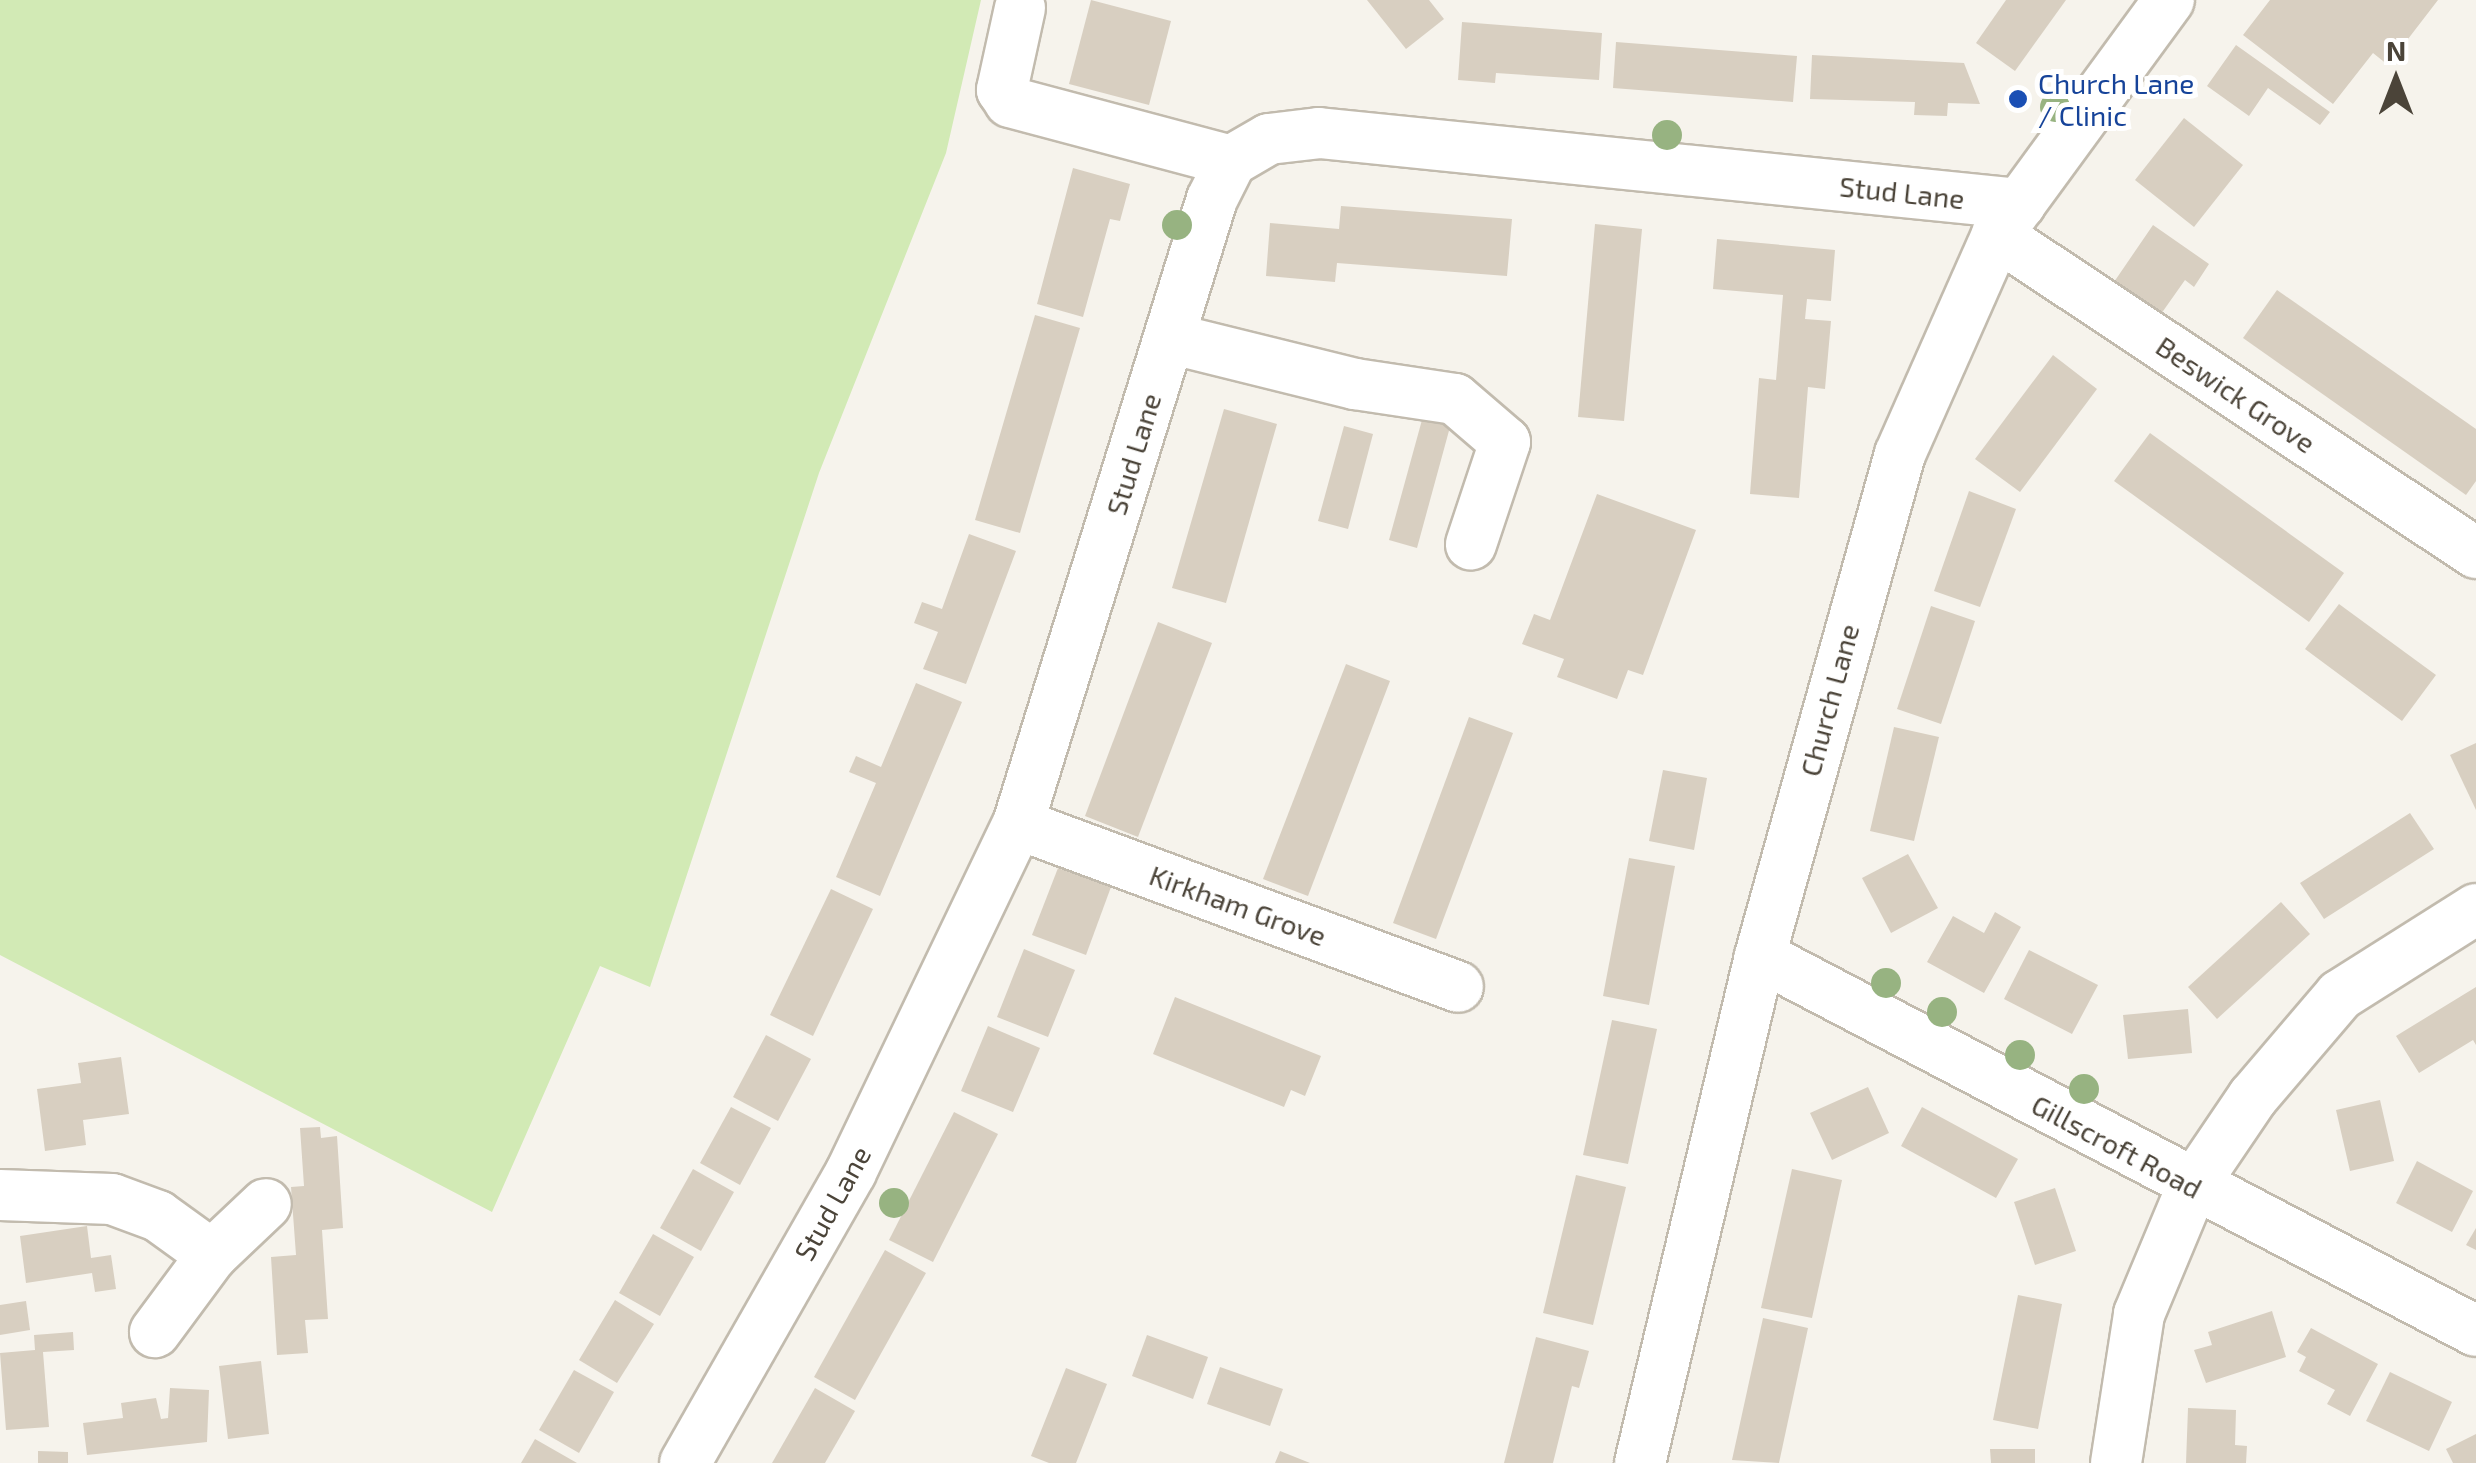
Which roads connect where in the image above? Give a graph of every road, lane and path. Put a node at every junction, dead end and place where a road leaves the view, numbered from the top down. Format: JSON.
{"nodes":[{"id":1,"x":2169,"y":0,"type":"edge"},
{"id":2,"x":1020,"y":8,"type":"dead end"},
{"id":3,"x":1231,"y":161,"type":"junction"},
{"id":4,"x":2008,"y":219,"type":"junction"},
{"id":5,"x":1168,"y":338,"type":"junction"},
{"id":6,"x":1471,"y":544,"type":"dead end"},
{"id":7,"x":2476,"y":553,"type":"edge"},
{"id":8,"x":1018,"y":824,"type":"junction"},
{"id":9,"x":2476,"y":909,"type":"edge"},
{"id":10,"x":1760,"y":956,"type":"junction"},
{"id":11,"x":1458,"y":987,"type":"dead end"},
{"id":12,"x":2192,"y":1186,"type":"junction"},
{"id":13,"x":0,"y":1194,"type":"edge"},
{"id":14,"x":266,"y":1204,"type":"dead end"},
{"id":15,"x":212,"y":1255,"type":"junction"},
{"id":16,"x":2476,"y":1331,"type":"edge"},
{"id":17,"x":155,"y":1332,"type":"dead end"},
{"id":18,"x":685,"y":1463,"type":"edge"},
{"id":19,"x":1640,"y":1463,"type":"edge"},
{"id":20,"x":2116,"y":1463,"type":"edge"}],
"edges":[{"from":1,"to":4,"type":"street","name":"Church Lane"},
{"from":2,"to":3,"type":"street"},
{"from":3,"to":4,"type":"street","name":"Stud Lane"},
{"from":3,"to":5,"type":"street","name":"Stud Lane"},
{"from":4,"to":7,"type":"street","name":"Beswick Grove"},
{"from":4,"to":10,"type":"street","name":"Church Lane"},
{"from":5,"to":6,"type":"street"},
{"from":5,"to":8,"type":"street","name":"Stud Lane"},
{"from":8,"to":11,"type":"street","name":"Kirkham Grove"},
{"from":8,"to":18,"type":"street","name":"Stud Lane"},
{"from":9,"to":12,"type":"street"},
{"from":10,"to":12,"type":"street","name":"Gillscroft Road"},
{"from":10,"to":19,"type":"street","name":"Church Lane"},
{"from":12,"to":16,"type":"street","name":"Gillscroft Road"},
{"from":12,"to":20,"type":"street"},
{"from":13,"to":15,"type":"street"},
{"from":14,"to":15,"type":"street"},
{"from":15,"to":17,"type":"street"}]}
